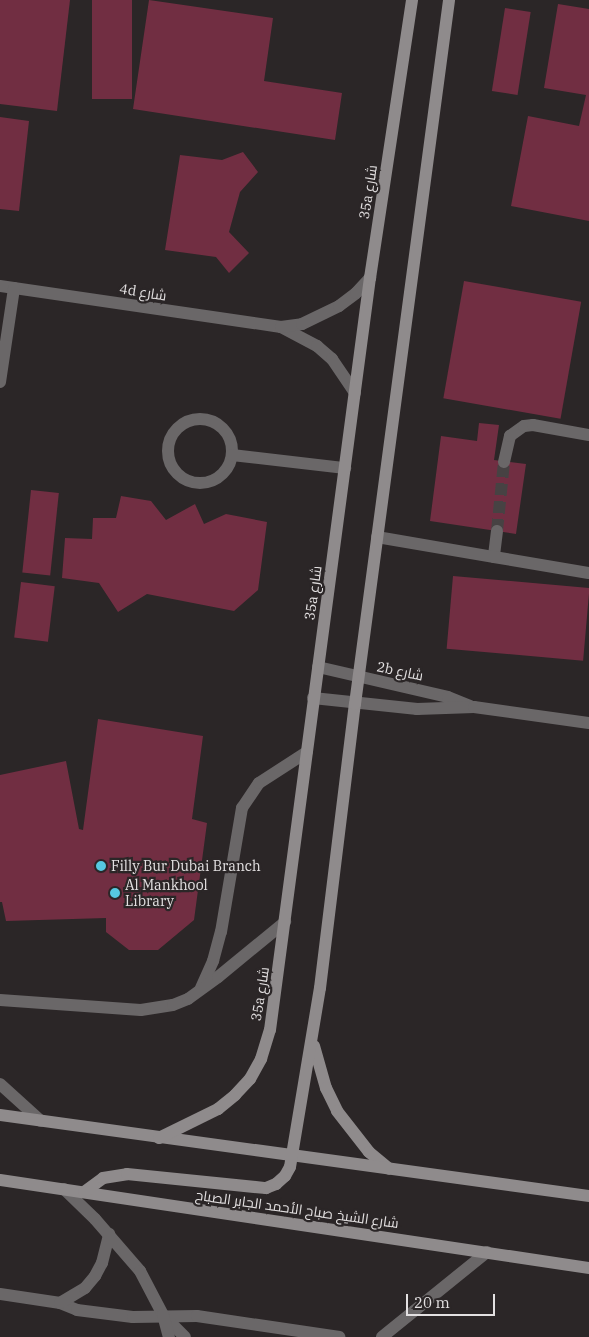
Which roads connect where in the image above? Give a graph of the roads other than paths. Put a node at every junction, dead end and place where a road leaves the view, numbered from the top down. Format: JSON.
{"nodes":[{"id":1,"x":412,"y":0,"type":"edge"},
{"id":2,"x":449,"y":0,"type":"edge"},
{"id":3,"x":370,"y":278,"type":"junction"},
{"id":4,"x":0,"y":286,"type":"edge"},
{"id":5,"x":14,"y":288,"type":"junction"},
{"id":6,"x":281,"y":327,"type":"junction"},
{"id":7,"x":0,"y":382,"type":"edge"},
{"id":8,"x":355,"y":393,"type":"junction"},
{"id":9,"x":589,"y":436,"type":"edge"},
{"id":10,"x":232,"y":455,"type":"junction"},
{"id":11,"x":504,"y":462,"type":"tunnel mouth"},
{"id":12,"x":344,"y":468,"type":"junction"},
{"id":13,"x":497,"y":531,"type":"tunnel mouth"},
{"id":14,"x":377,"y":537,"type":"junction"},
{"id":15,"x":494,"y":557,"type":"junction"},
{"id":16,"x":589,"y":573,"type":"edge"},
{"id":17,"x":318,"y":667,"type":"junction"},
{"id":18,"x":358,"y":677,"type":"junction"},
{"id":19,"x":314,"y":698,"type":"junction"},
{"id":20,"x":354,"y":704,"type":"junction"},
{"id":21,"x":474,"y":708,"type":"junction"},
{"id":22,"x":589,"y":723,"type":"edge"},
{"id":23,"x":307,"y":752,"type":"junction"},
{"id":24,"x":285,"y":922,"type":"junction"},
{"id":25,"x":201,"y":989,"type":"junction"},
{"id":26,"x":0,"y":1000,"type":"edge"},
{"id":27,"x":312,"y":1038,"type":"junction"},
{"id":28,"x":0,"y":1084,"type":"edge"},
{"id":29,"x":0,"y":1115,"type":"edge"},
{"id":30,"x":41,"y":1121,"type":"junction"},
{"id":31,"x":159,"y":1138,"type":"junction"},
{"id":32,"x":292,"y":1156,"type":"junction"},
{"id":33,"x":389,"y":1169,"type":"junction"},
{"id":34,"x":0,"y":1180,"type":"edge"},
{"id":35,"x":64,"y":1189,"type":"junction"},
{"id":36,"x":84,"y":1192,"type":"junction"},
{"id":37,"x":589,"y":1196,"type":"edge"},
{"id":38,"x":109,"y":1234,"type":"junction"},
{"id":39,"x":487,"y":1252,"type":"junction"},
{"id":40,"x":589,"y":1268,"type":"edge"},
{"id":41,"x":0,"y":1294,"type":"edge"},
{"id":42,"x":60,"y":1303,"type":"junction"},
{"id":43,"x":163,"y":1315,"type":"junction"},
{"id":44,"x":169,"y":1337,"type":"edge"},
{"id":45,"x":185,"y":1337,"type":"edge"},
{"id":46,"x":339,"y":1337,"type":"edge"},
{"id":47,"x":382,"y":1337,"type":"edge"}],
"edges":[{"from":1,"to":3,"type":"street","name":"35a شارع"},
{"from":2,"to":14,"type":"street"},
{"from":3,"to":6,"type":"street","name":"4d شارع"},
{"from":3,"to":8,"type":"street","name":"35a شارع"},
{"from":4,"to":5,"type":"street","name":"4d شارع"},
{"from":5,"to":6,"type":"street","name":"4d شارع"},
{"from":5,"to":7,"type":"street"},
{"from":6,"to":8,"type":"street","name":"4d شارع"},
{"from":8,"to":12,"type":"street","name":"35a شارع"},
{"from":9,"to":11,"type":"street"},
{"from":10,"to":10,"type":"street"},
{"from":10,"to":12,"type":"street"},
{"from":12,"to":17,"type":"street","name":"35a شارع"},
{"from":13,"to":15,"type":"street"},
{"from":14,"to":15,"type":"street"},
{"from":14,"to":18,"type":"street"},
{"from":15,"to":16,"type":"street"},
{"from":17,"to":18,"type":"street","name":"2b شارع"},
{"from":17,"to":19,"type":"street","name":"35a شارع"},
{"from":18,"to":20,"type":"street"},
{"from":18,"to":21,"type":"street","name":"2b شارع"},
{"from":19,"to":20,"type":"street","name":"2b شارع"},
{"from":19,"to":23,"type":"street","name":"35a شارع"},
{"from":20,"to":21,"type":"street","name":"2b شارع"},
{"from":20,"to":27,"type":"street"},
{"from":21,"to":22,"type":"street","name":"2b شارع"},
{"from":23,"to":24,"type":"street","name":"35a شارع"},
{"from":23,"to":25,"type":"street"},
{"from":24,"to":25,"type":"street"},
{"from":24,"to":31,"type":"street","name":"35a شارع"},
{"from":25,"to":26,"type":"street"},
{"from":27,"to":32,"type":"street"},
{"from":27,"to":33,"type":"street"},
{"from":28,"to":30,"type":"street"},
{"from":29,"to":30,"type":"street"},
{"from":30,"to":31,"type":"street"},
{"from":31,"to":32,"type":"street"},
{"from":32,"to":33,"type":"street"},
{"from":32,"to":36,"type":"street"},
{"from":33,"to":37,"type":"street"},
{"from":34,"to":35,"type":"street","name":"شارع الشيخ صباح الأحمد الجابر الصباح"},
{"from":35,"to":36,"type":"street","name":"شارع الشيخ صباح الأحمد الجابر الصباح"},
{"from":35,"to":38,"type":"street"},
{"from":36,"to":39,"type":"street","name":"شارع الشيخ صباح الأحمد الجابر الصباح"},
{"from":38,"to":42,"type":"street"},
{"from":38,"to":43,"type":"street"},
{"from":39,"to":40,"type":"street","name":"شارع الشيخ صباح الأحمد الجابر الصباح"},
{"from":39,"to":47,"type":"street"},
{"from":41,"to":42,"type":"street"},
{"from":42,"to":43,"type":"street"},
{"from":43,"to":44,"type":"street"},
{"from":43,"to":45,"type":"street"},
{"from":43,"to":46,"type":"street"}]}
